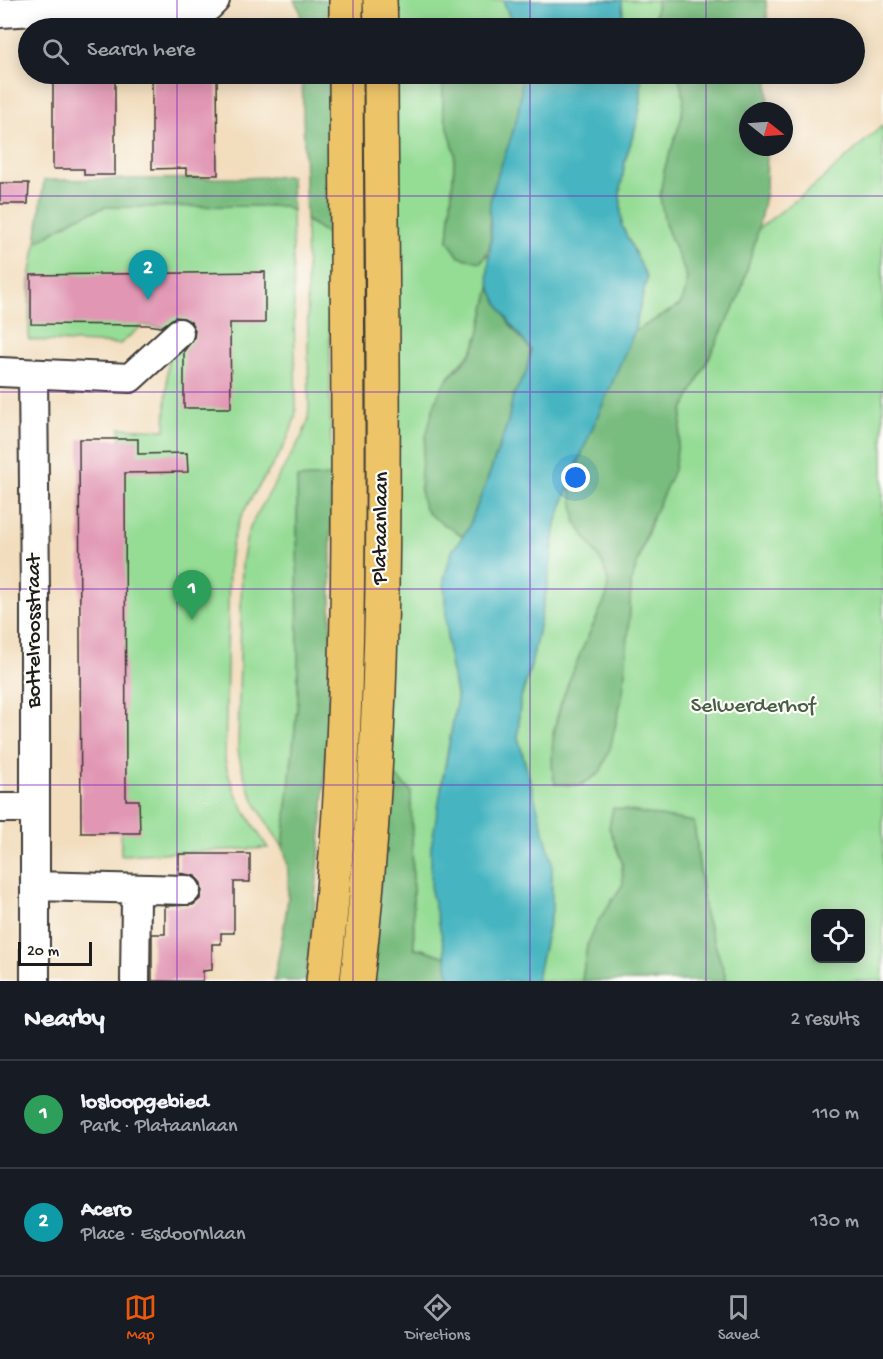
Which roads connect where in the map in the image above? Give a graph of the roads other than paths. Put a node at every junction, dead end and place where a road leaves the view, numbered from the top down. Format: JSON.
{"nodes":[{"id":1,"x":215,"y":0,"type":"edge"},
{"id":2,"x":346,"y":0,"type":"edge"},
{"id":3,"x":380,"y":0,"type":"edge"},
{"id":4,"x":0,"y":13,"type":"edge"},
{"id":5,"x":346,"y":18,"type":"edge"},
{"id":6,"x":381,"y":18,"type":"edge"},
{"id":7,"x":346,"y":84,"type":"edge"},
{"id":8,"x":381,"y":84,"type":"edge"},
{"id":9,"x":179,"y":333,"type":"dead end"},
{"id":10,"x":0,"y":372,"type":"edge"},
{"id":11,"x":33,"y":375,"type":"junction"},
{"id":12,"x":35,"y":807,"type":"junction"},
{"id":13,"x":0,"y":808,"type":"edge"},
{"id":14,"x":35,"y":886,"type":"junction"},
{"id":15,"x":130,"y":889,"type":"junction"},
{"id":16,"x":186,"y":890,"type":"dead end"},
{"id":17,"x":35,"y":981,"type":"edge"},
{"id":18,"x":135,"y":981,"type":"edge"},
{"id":19,"x":323,"y":981,"type":"edge"},
{"id":20,"x":357,"y":981,"type":"edge"}],
"edges":[{"from":1,"to":4,"type":"street"},
{"from":2,"to":5,"type":"highway"},
{"from":3,"to":6,"type":"highway"},
{"from":7,"to":19,"type":"highway","name":"Plataanlaan"},
{"from":8,"to":20,"type":"highway","name":"Plataanlaan"},
{"from":9,"to":11,"type":"street"},
{"from":10,"to":11,"type":"street"},
{"from":11,"to":12,"type":"street","name":"Bottelroosstraat"},
{"from":12,"to":13,"type":"street"},
{"from":12,"to":14,"type":"street","name":"Bottelroosstraat"},
{"from":14,"to":15,"type":"street"},
{"from":14,"to":17,"type":"street","name":"Bottelroosstraat"},
{"from":15,"to":16,"type":"street"},
{"from":15,"to":18,"type":"street"}]}
